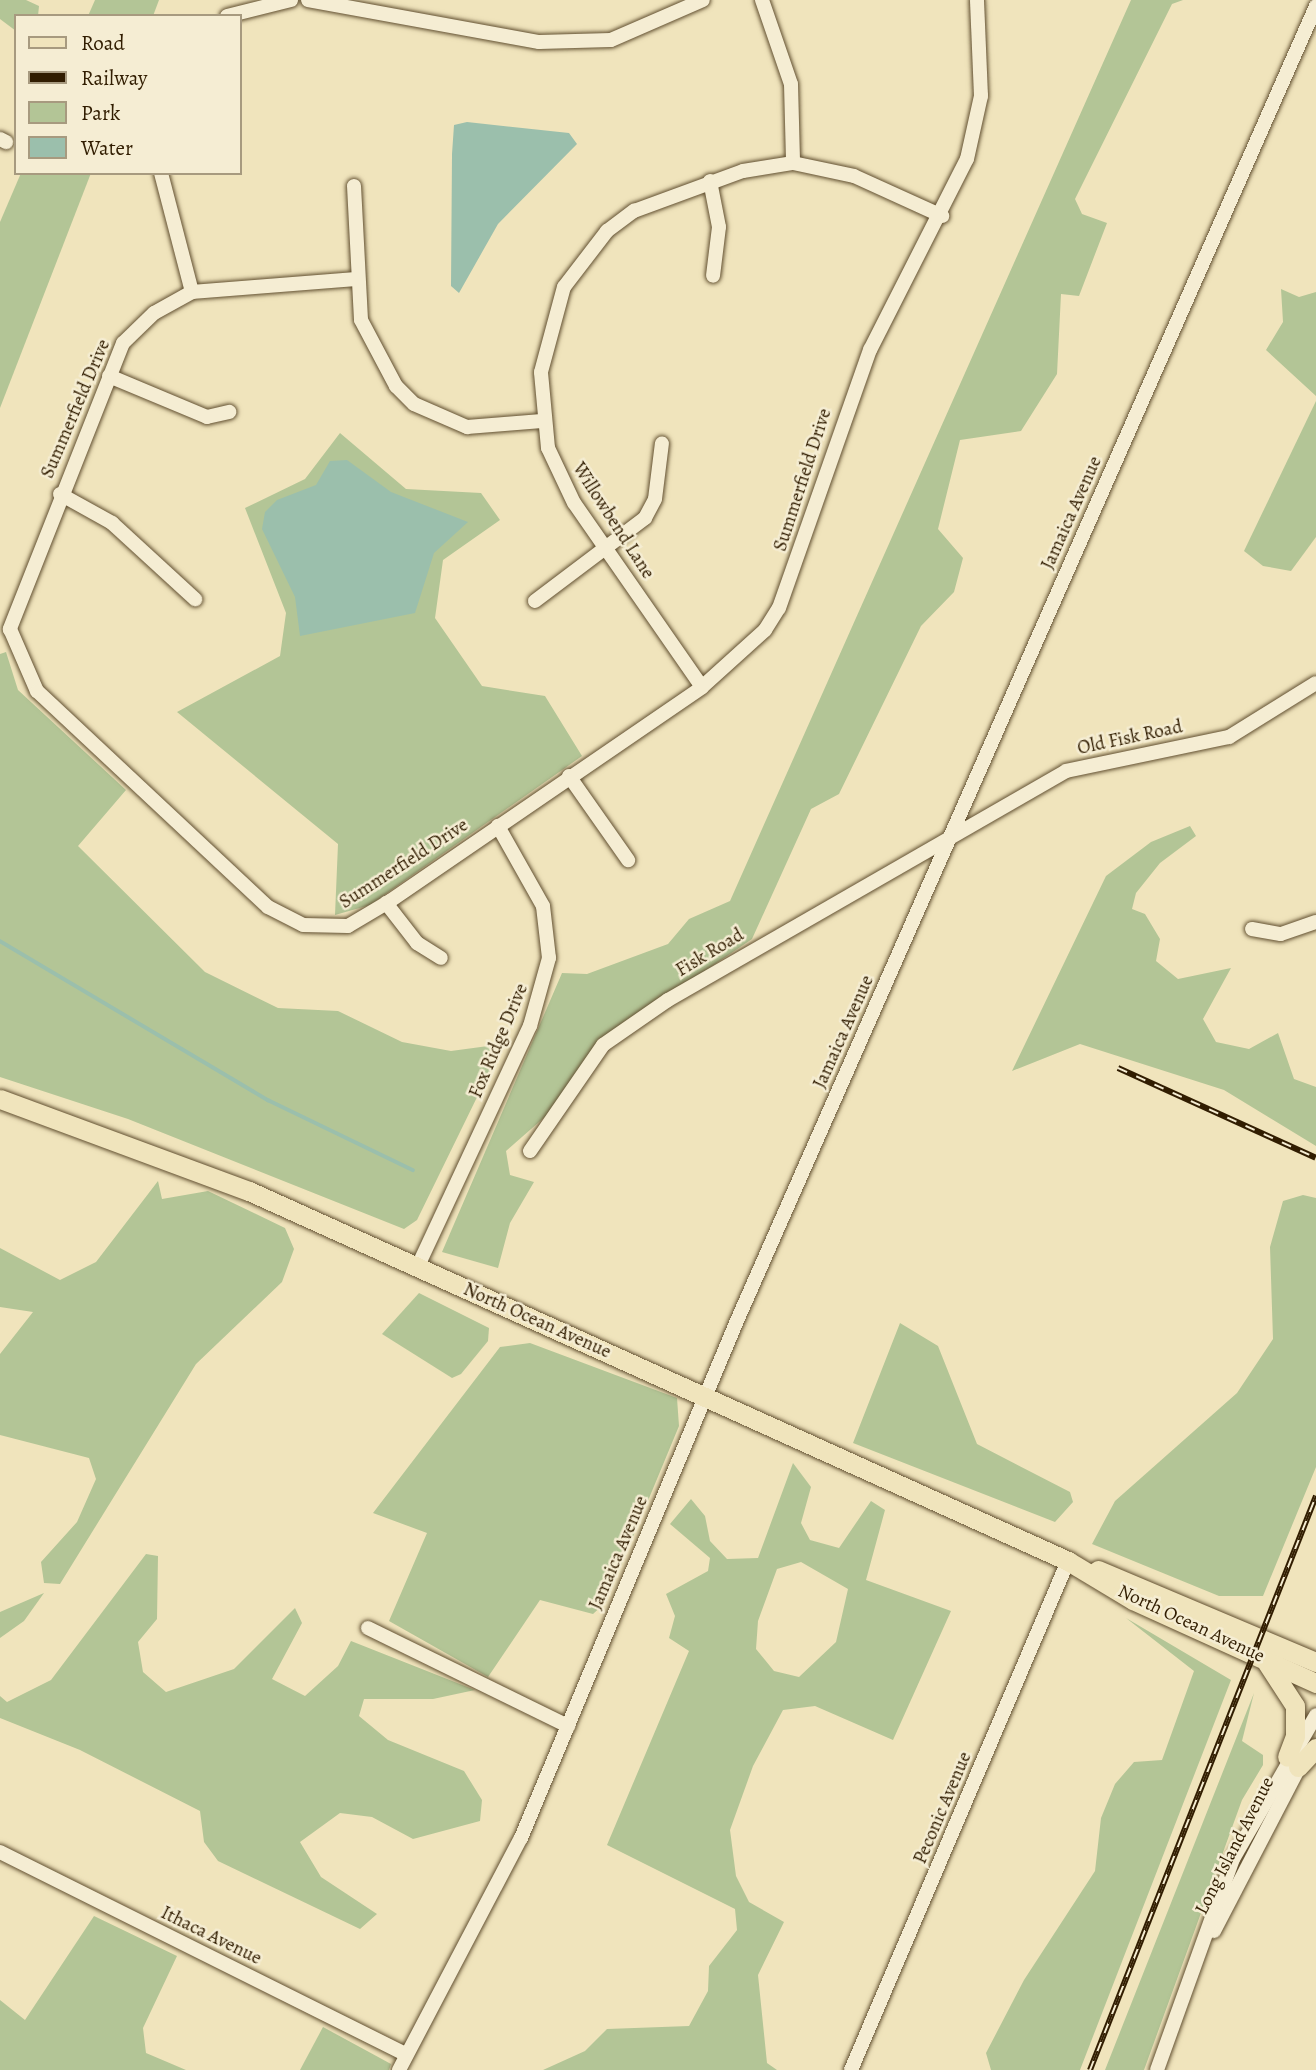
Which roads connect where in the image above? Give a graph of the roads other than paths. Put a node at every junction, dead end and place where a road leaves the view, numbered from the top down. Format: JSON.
{"nodes":[{"id":1,"x":291,"y":0,"type":"edge"},
{"id":2,"x":308,"y":0,"type":"edge"},
{"id":3,"x":703,"y":0,"type":"edge"},
{"id":4,"x":762,"y":0,"type":"edge"},
{"id":5,"x":977,"y":0,"type":"edge"},
{"id":6,"x":1316,"y":6,"type":"edge"},
{"id":7,"x":235,"y":14,"type":"edge"},
{"id":8,"x":793,"y":163,"type":"junction"},
{"id":9,"x":162,"y":175,"type":"edge"},
{"id":10,"x":710,"y":181,"type":"junction"},
{"id":11,"x":354,"y":186,"type":"dead end"},
{"id":12,"x":942,"y":216,"type":"junction"},
{"id":13,"x":713,"y":276,"type":"dead end"},
{"id":14,"x":356,"y":279,"type":"junction"},
{"id":15,"x":192,"y":292,"type":"junction"},
{"id":16,"x":109,"y":376,"type":"junction"},
{"id":17,"x":229,"y":412,"type":"dead end"},
{"id":18,"x":542,"y":421,"type":"junction"},
{"id":19,"x":662,"y":443,"type":"dead end"},
{"id":20,"x":61,"y":494,"type":"junction"},
{"id":21,"x":608,"y":551,"type":"junction"},
{"id":22,"x":195,"y":599,"type":"dead end"},
{"id":23,"x":535,"y":601,"type":"dead end"},
{"id":24,"x":1316,"y":683,"type":"edge"},
{"id":25,"x":702,"y":687,"type":"junction"},
{"id":26,"x":569,"y":776,"type":"junction"},
{"id":27,"x":498,"y":826,"type":"junction"},
{"id":28,"x":952,"y":834,"type":"junction"},
{"id":29,"x":628,"y":860,"type":"dead end"},
{"id":30,"x":386,"y":903,"type":"junction"},
{"id":31,"x":1316,"y":922,"type":"edge"},
{"id":32,"x":1252,"y":929,"type":"dead end"},
{"id":33,"x":441,"y":958,"type":"dead end"},
{"id":34,"x":0,"y":1100,"type":"edge"},
{"id":35,"x":530,"y":1151,"type":"dead end"},
{"id":36,"x":417,"y":1268,"type":"junction"},
{"id":37,"x":706,"y":1397,"type":"junction"},
{"id":38,"x":1068,"y":1561,"type":"junction"},
{"id":39,"x":368,"y":1628,"type":"dead end"},
{"id":40,"x":1290,"y":1650,"type":"junction"},
{"id":41,"x":1316,"y":1652,"type":"edge"},
{"id":42,"x":1264,"y":1660,"type":"junction"},
{"id":43,"x":1316,"y":1662,"type":"edge"},
{"id":44,"x":1316,"y":1682,"type":"edge"},
{"id":45,"x":1316,"y":1715,"type":"edge"},
{"id":46,"x":568,"y":1726,"type":"junction"},
{"id":47,"x":1316,"y":1740,"type":"edge"},
{"id":48,"x":1316,"y":1748,"type":"edge"},
{"id":49,"x":1292,"y":1762,"type":"junction"},
{"id":50,"x":0,"y":1852,"type":"edge"},
{"id":51,"x":406,"y":2054,"type":"junction"},
{"id":52,"x":399,"y":2070,"type":"edge"},
{"id":53,"x":851,"y":2070,"type":"edge"},
{"id":54,"x":1157,"y":2070,"type":"edge"}],
"edges":[{"from":1,"to":7,"type":"street"},
{"from":2,"to":3,"type":"street"},
{"from":4,"to":8,"type":"street"},
{"from":5,"to":12,"type":"street","name":"Summerfield Drive"},
{"from":6,"to":28,"type":"street","name":"Jamaica Avenue"},
{"from":8,"to":10,"type":"street","name":"Willowbend Lane"},
{"from":8,"to":12,"type":"street","name":"Willowbend Lane"},
{"from":9,"to":15,"type":"street"},
{"from":10,"to":13,"type":"street"},
{"from":10,"to":18,"type":"street","name":"Willowbend Lane"},
{"from":11,"to":14,"type":"street"},
{"from":12,"to":25,"type":"street","name":"Summerfield Drive"},
{"from":14,"to":15,"type":"street","name":"Summerfield Drive"},
{"from":14,"to":18,"type":"street"},
{"from":15,"to":16,"type":"street","name":"Summerfield Drive"},
{"from":16,"to":17,"type":"street"},
{"from":16,"to":20,"type":"street","name":"Summerfield Drive"},
{"from":18,"to":21,"type":"street","name":"Willowbend Lane"},
{"from":19,"to":21,"type":"street"},
{"from":20,"to":22,"type":"street"},
{"from":20,"to":30,"type":"street","name":"Summerfield Drive"},
{"from":21,"to":23,"type":"street"},
{"from":21,"to":25,"type":"street","name":"Willowbend Lane"},
{"from":24,"to":28,"type":"street","name":"Old Fisk Road"},
{"from":25,"to":26,"type":"street","name":"Summerfield Drive"},
{"from":26,"to":27,"type":"street","name":"Summerfield Drive"},
{"from":26,"to":29,"type":"street"},
{"from":27,"to":30,"type":"street","name":"Summerfield Drive"},
{"from":27,"to":36,"type":"street","name":"Fox Ridge Drive"},
{"from":28,"to":35,"type":"street","name":"Fisk Road"},
{"from":28,"to":37,"type":"street","name":"Jamaica Avenue"},
{"from":30,"to":33,"type":"street"},
{"from":31,"to":32,"type":"street"},
{"from":34,"to":36,"type":"main road","name":"North Ocean Avenue"},
{"from":36,"to":37,"type":"main road","name":"North Ocean Avenue"},
{"from":37,"to":38,"type":"main road","name":"North Ocean Avenue"},
{"from":37,"to":46,"type":"street","name":"Jamaica Avenue"},
{"from":38,"to":40,"type":"main road","name":"North Ocean Avenue"},
{"from":38,"to":42,"type":"main road","name":"North Ocean Avenue"},
{"from":38,"to":53,"type":"street","name":"Peconic Avenue"},
{"from":39,"to":46,"type":"street"},
{"from":40,"to":41,"type":"main road"},
{"from":40,"to":43,"type":"main road","name":"North Ocean Avenue"},
{"from":42,"to":44,"type":"main road","name":"North Ocean Avenue"},
{"from":42,"to":49,"type":"main road"},
{"from":45,"to":49,"type":"street","name":"Long Island Avenue"},
{"from":46,"to":51,"type":"street","name":"Jamaica Avenue"},
{"from":47,"to":49,"type":"street","name":"Long Island Avenue"},
{"from":48,"to":49,"type":"main road"},
{"from":49,"to":54,"type":"street","name":"Long Island Avenue"},
{"from":50,"to":51,"type":"street","name":"Ithaca Avenue"},
{"from":51,"to":52,"type":"street","name":"Jamaica Avenue"}]}
